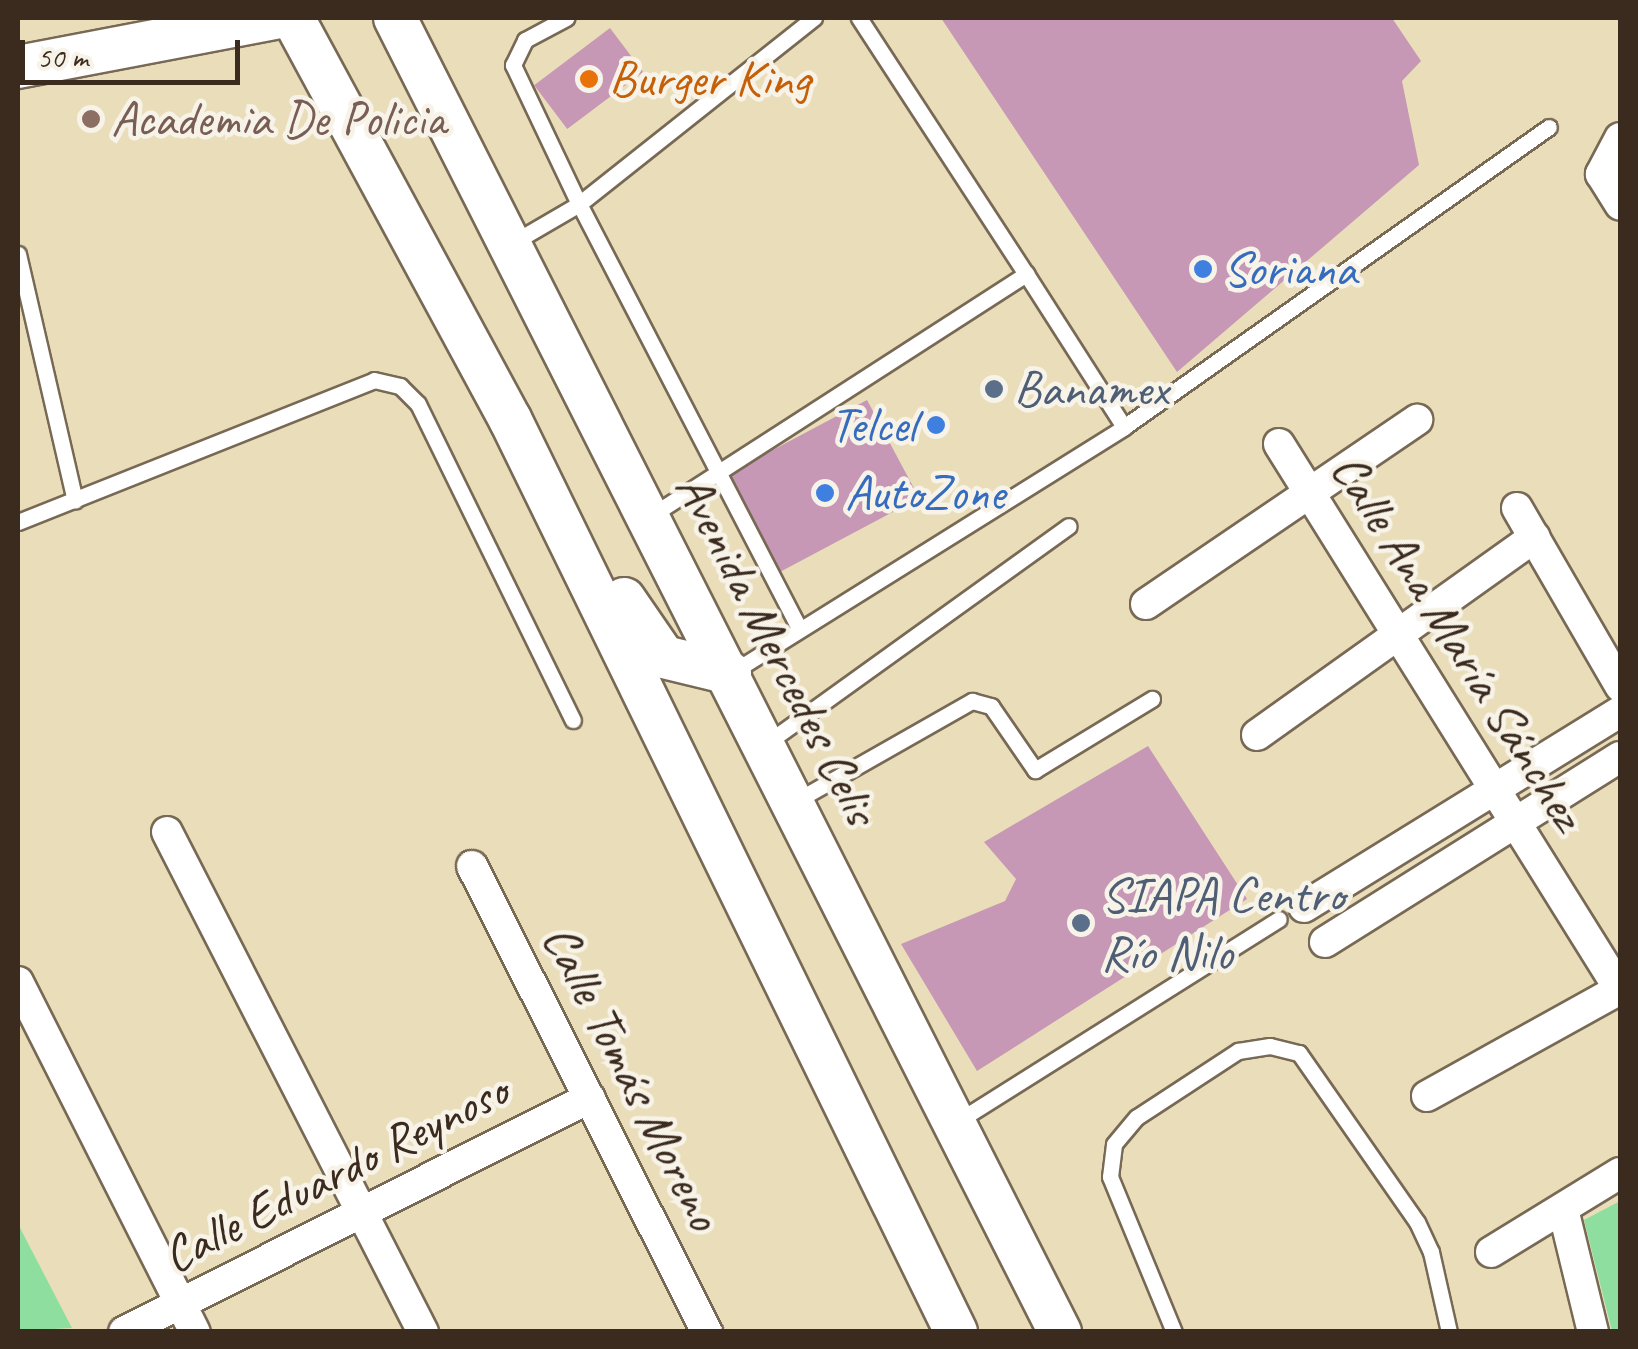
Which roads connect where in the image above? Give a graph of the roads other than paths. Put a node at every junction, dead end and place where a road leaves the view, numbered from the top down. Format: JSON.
{"nodes":[{"id":1,"x":274,"y":18,"type":"edge"},
{"id":2,"x":293,"y":18,"type":"edge"},
{"id":3,"x":395,"y":18,"type":"edge"},
{"id":4,"x":566,"y":18,"type":"edge"},
{"id":5,"x":814,"y":18,"type":"edge"},
{"id":6,"x":859,"y":18,"type":"edge"},
{"id":7,"x":18,"y":66,"type":"edge"},
{"id":8,"x":1549,"y":127,"type":"dead end"},
{"id":9,"x":1620,"y":138,"type":"edge"},
{"id":10,"x":579,"y":204,"type":"junction"},
{"id":11,"x":1620,"y":204,"type":"edge"},
{"id":12,"x":510,"y":244,"type":"junction"},
{"id":13,"x":18,"y":254,"type":"edge"},
{"id":14,"x":1026,"y":274,"type":"junction"},
{"id":15,"x":510,"y":418,"type":"junction"},
{"id":16,"x":1417,"y":420,"type":"dead end"},
{"id":17,"x":1124,"y":428,"type":"junction"},
{"id":18,"x":1279,"y":444,"type":"dead end"},
{"id":19,"x":718,"y":474,"type":"junction"},
{"id":20,"x":1310,"y":495,"type":"junction"},
{"id":21,"x":75,"y":500,"type":"junction"},
{"id":22,"x":1517,"y":508,"type":"dead end"},
{"id":23,"x":650,"y":517,"type":"junction"},
{"id":24,"x":18,"y":522,"type":"edge"},
{"id":25,"x":1069,"y":526,"type":"dead end"},
{"id":26,"x":1535,"y":537,"type":"junction"},
{"id":27,"x":1146,"y":604,"type":"dead end"},
{"id":28,"x":799,"y":628,"type":"junction"},
{"id":29,"x":1397,"y":635,"type":"junction"},
{"id":30,"x":730,"y":673,"type":"junction"},
{"id":31,"x":1620,"y":686,"type":"edge"},
{"id":32,"x":1152,"y":699,"type":"dead end"},
{"id":33,"x":1620,"y":712,"type":"edge"},
{"id":34,"x":572,"y":720,"type":"dead end"},
{"id":35,"x":1257,"y":735,"type":"dead end"},
{"id":36,"x":764,"y":745,"type":"junction"},
{"id":37,"x":1620,"y":757,"type":"edge"},
{"id":38,"x":1494,"y":789,"type":"junction"},
{"id":39,"x":793,"y":803,"type":"junction"},
{"id":40,"x":1512,"y":822,"type":"junction"},
{"id":41,"x":167,"y":832,"type":"dead end"},
{"id":42,"x":472,"y":866,"type":"dead end"},
{"id":43,"x":1292,"y":913,"type":"joint"},
{"id":44,"x":1326,"y":942,"type":"dead end"},
{"id":45,"x":18,"y":982,"type":"edge"},
{"id":46,"x":1620,"y":990,"type":"edge"},
{"id":47,"x":1427,"y":1096,"type":"dead end"},
{"id":48,"x":589,"y":1098,"type":"junction"},
{"id":49,"x":955,"y":1124,"type":"junction"},
{"id":50,"x":1620,"y":1173,"type":"edge"},
{"id":51,"x":1563,"y":1209,"type":"junction"},
{"id":52,"x":362,"y":1213,"type":"junction"},
{"id":53,"x":1491,"y":1252,"type":"dead end"},
{"id":54,"x":181,"y":1304,"type":"junction"},
{"id":55,"x":124,"y":1332,"type":"edge"},
{"id":56,"x":195,"y":1332,"type":"edge"},
{"id":57,"x":423,"y":1332,"type":"edge"},
{"id":58,"x":706,"y":1332,"type":"edge"},
{"id":59,"x":956,"y":1332,"type":"edge"},
{"id":60,"x":1060,"y":1332,"type":"edge"},
{"id":61,"x":1174,"y":1332,"type":"edge"},
{"id":62,"x":1449,"y":1332,"type":"edge"},
{"id":63,"x":1593,"y":1332,"type":"edge"}],
"edges":[{"from":1,"to":7,"type":"main road"},
{"from":2,"to":15,"type":"main road"},
{"from":3,"to":12,"type":"main road","name":"Avenida Mercedes Celis"},
{"from":4,"to":10,"type":"lane"},
{"from":5,"to":10,"type":"lane"},
{"from":6,"to":14,"type":"lane"},
{"from":8,"to":17,"type":"lane"},
{"from":9,"to":11,"type":"street"},
{"from":10,"to":12,"type":"lane"},
{"from":10,"to":19,"type":"lane"},
{"from":12,"to":23,"type":"main road","name":"Avenida Mercedes Celis"},
{"from":13,"to":21,"type":"lane"},
{"from":14,"to":17,"type":"lane"},
{"from":14,"to":19,"type":"lane"},
{"from":15,"to":30,"type":"main road"},
{"from":15,"to":59,"type":"main road"},
{"from":16,"to":20,"type":"street"},
{"from":17,"to":28,"type":"lane"},
{"from":18,"to":20,"type":"street","name":"Calle Ana María Sánchez"},
{"from":19,"to":23,"type":"lane"},
{"from":19,"to":28,"type":"lane"},
{"from":20,"to":27,"type":"street"},
{"from":20,"to":29,"type":"street","name":"Calle Ana María Sánchez"},
{"from":21,"to":24,"type":"lane"},
{"from":21,"to":34,"type":"lane"},
{"from":22,"to":26,"type":"street"},
{"from":23,"to":30,"type":"main road","name":"Avenida Mercedes Celis"},
{"from":25,"to":36,"type":"lane"},
{"from":26,"to":29,"type":"street"},
{"from":26,"to":31,"type":"street"},
{"from":28,"to":30,"type":"lane"},
{"from":29,"to":35,"type":"street"},
{"from":29,"to":38,"type":"street","name":"Calle Ana María Sánchez"},
{"from":30,"to":36,"type":"main road","name":"Avenida Mercedes Celis"},
{"from":32,"to":39,"type":"lane"},
{"from":33,"to":38,"type":"street"},
{"from":36,"to":39,"type":"main road","name":"Avenida Mercedes Celis"},
{"from":37,"to":40,"type":"street"},
{"from":38,"to":40,"type":"street","name":"Calle Ana María Sánchez"},
{"from":38,"to":43,"type":"street"},
{"from":39,"to":49,"type":"main road","name":"Avenida Mercedes Celis"},
{"from":40,"to":44,"type":"street"},
{"from":40,"to":46,"type":"street","name":"Calle Ana María Sánchez"},
{"from":41,"to":52,"type":"street"},
{"from":42,"to":48,"type":"street","name":"Calle Tomás Moreno"},
{"from":43,"to":49,"type":"lane"},
{"from":45,"to":54,"type":"street"},
{"from":46,"to":47,"type":"street","name":"Calle Ana María Sánchez"},
{"from":48,"to":52,"type":"street","name":"Calle Eduardo Reynoso"},
{"from":48,"to":58,"type":"street","name":"Calle Tomás Moreno"},
{"from":49,"to":60,"type":"main road","name":"Avenida Mercedes Celis"},
{"from":50,"to":51,"type":"street"},
{"from":51,"to":53,"type":"street"},
{"from":51,"to":63,"type":"street"},
{"from":52,"to":54,"type":"street","name":"Calle Eduardo Reynoso"},
{"from":52,"to":57,"type":"street"},
{"from":54,"to":55,"type":"street","name":"Calle Eduardo Reynoso"},
{"from":54,"to":56,"type":"street"},
{"from":61,"to":62,"type":"lane"}]}
